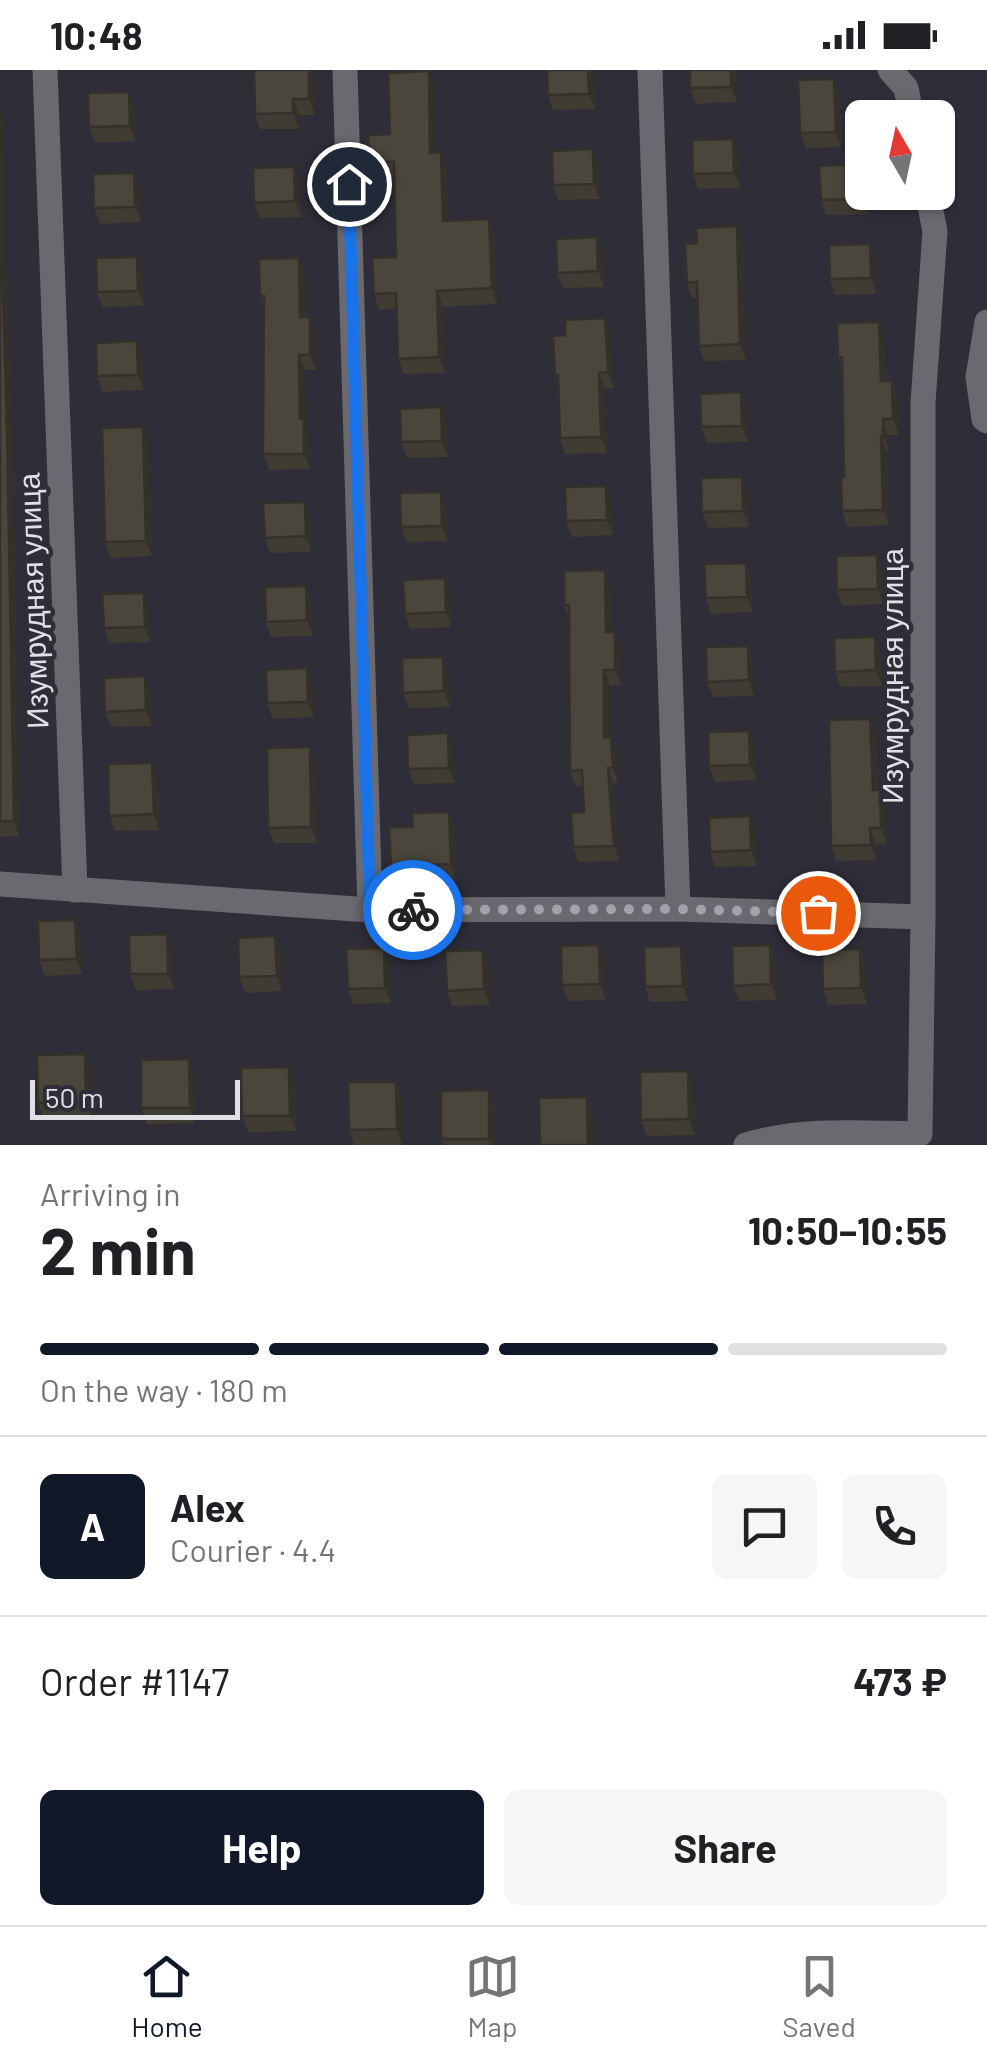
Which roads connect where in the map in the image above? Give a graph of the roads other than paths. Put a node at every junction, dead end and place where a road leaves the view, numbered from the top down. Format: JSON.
{"nodes":[{"id":1,"x":45,"y":70,"type":"edge"},
{"id":2,"x":346,"y":70,"type":"edge"},
{"id":3,"x":650,"y":70,"type":"edge"},
{"id":4,"x":930,"y":210,"type":"edge"},
{"id":5,"x":987,"y":322,"type":"edge"},
{"id":6,"x":987,"y":421,"type":"edge"},
{"id":7,"x":0,"y":884,"type":"edge"},
{"id":8,"x":74,"y":890,"type":"junction"},
{"id":9,"x":678,"y":909,"type":"junction"},
{"id":10,"x":370,"y":910,"type":"junction"},
{"id":11,"x":923,"y":916,"type":"junction"},
{"id":12,"x":746,"y":1145,"type":"edge"}],
"edges":[{"from":1,"to":8,"type":"street","name":"Изумрудная улица"},
{"from":2,"to":10,"type":"street"},
{"from":3,"to":9,"type":"street"},
{"from":4,"to":11,"type":"street","name":"Изумрудная улица"},
{"from":5,"to":6,"type":"street"},
{"from":7,"to":8,"type":"street"},
{"from":8,"to":10,"type":"street"},
{"from":9,"to":10,"type":"street"},
{"from":9,"to":11,"type":"street"},
{"from":11,"to":12,"type":"street","name":"Изумрудная улица"}]}
